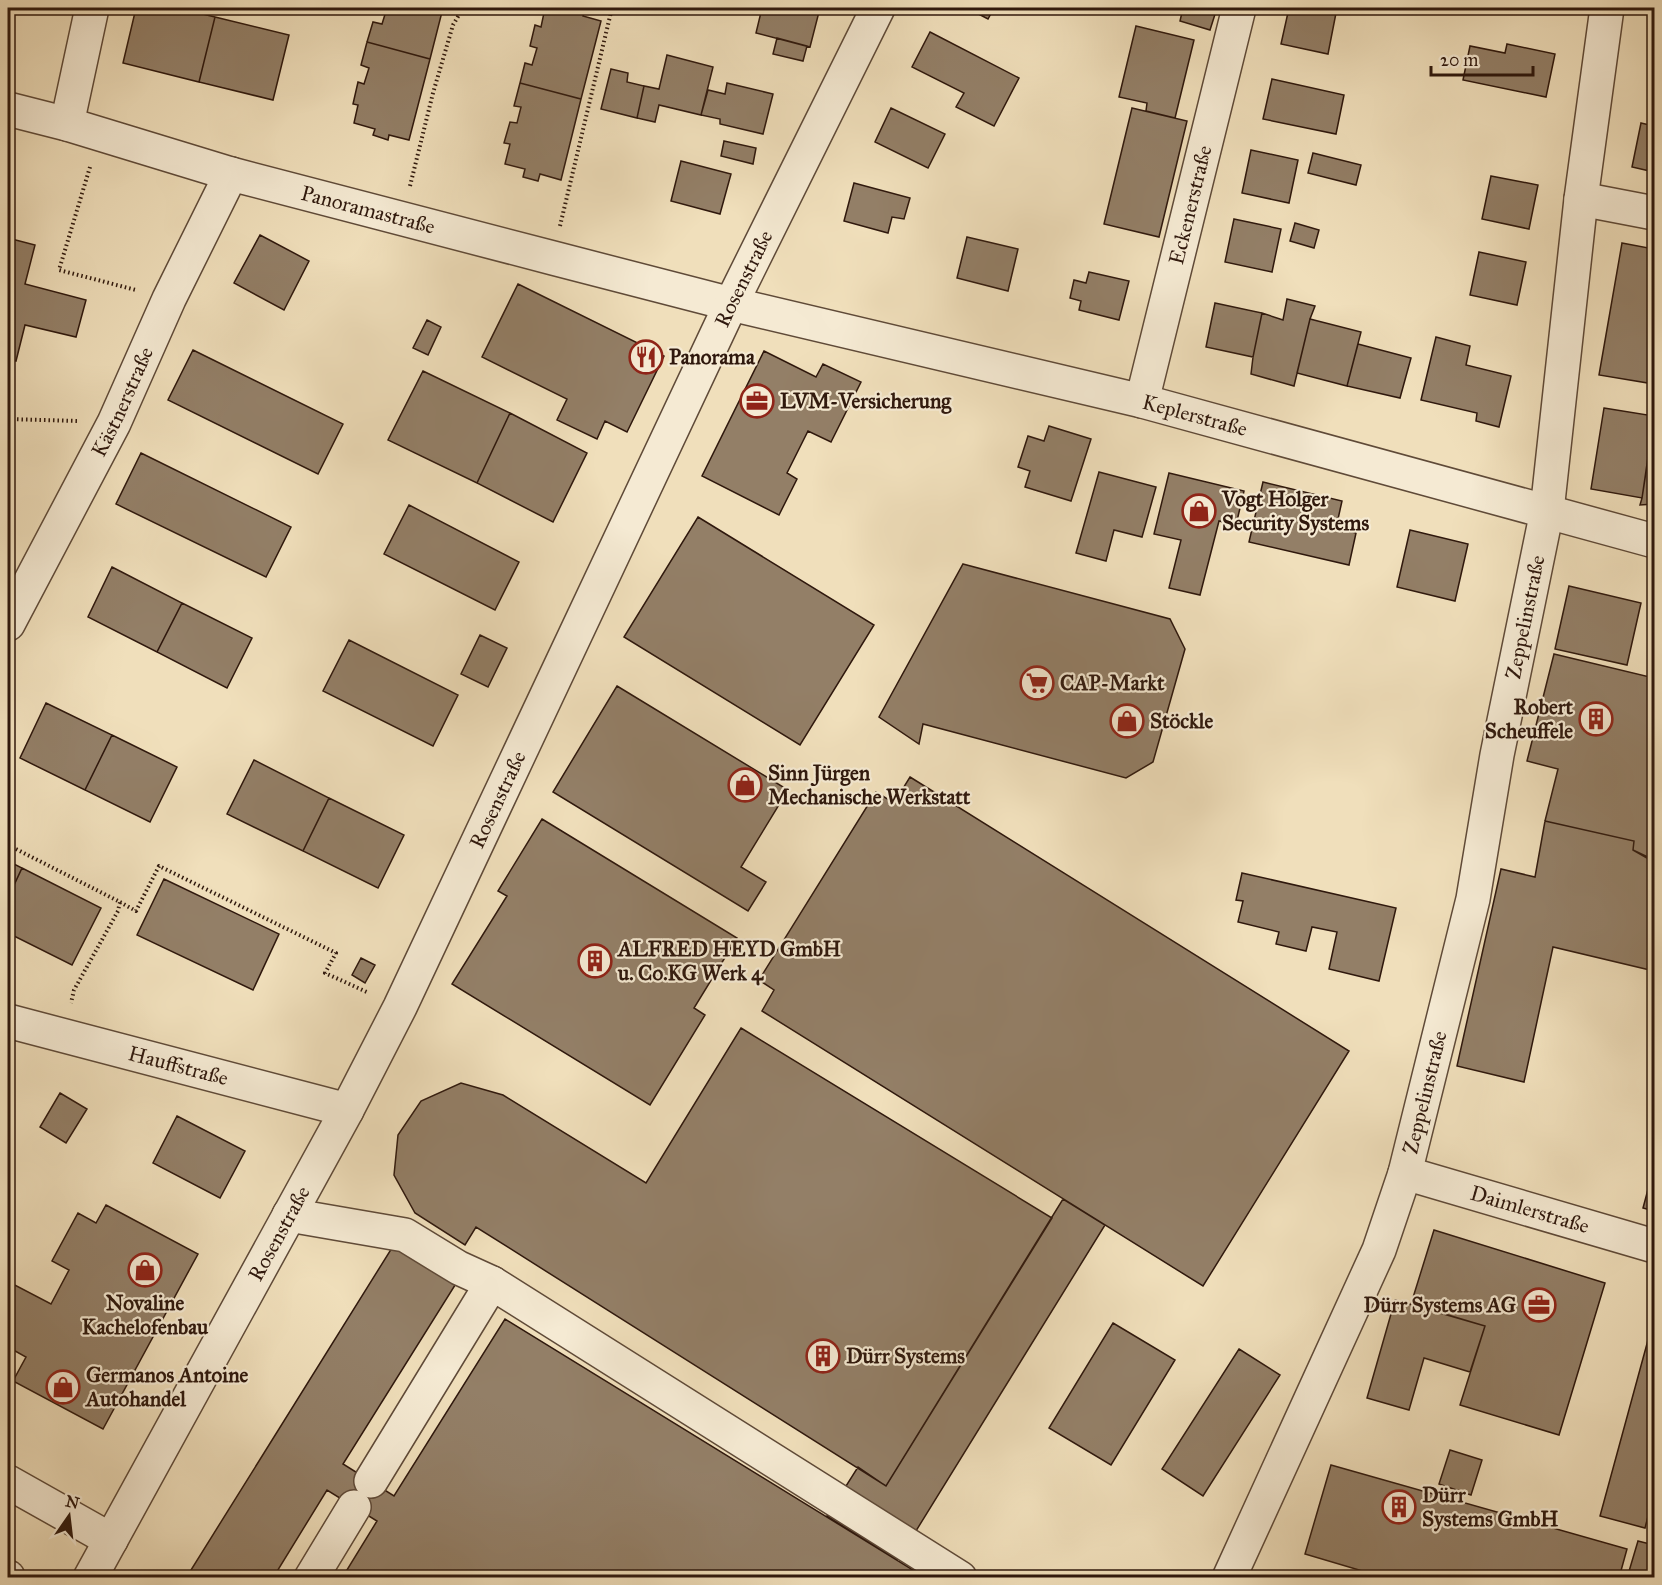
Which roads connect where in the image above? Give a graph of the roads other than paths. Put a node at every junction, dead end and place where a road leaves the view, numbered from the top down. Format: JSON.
{"nodes":[{"id":1,"x":92,"y":8,"type":"edge"},
{"id":2,"x":878,"y":8,"type":"edge"},
{"id":3,"x":1239,"y":8,"type":"edge"},
{"id":4,"x":1607,"y":8,"type":"edge"},
{"id":5,"x":8,"y":110,"type":"edge"},
{"id":6,"x":67,"y":124,"type":"junction"},
{"id":7,"x":231,"y":174,"type":"junction"},
{"id":8,"x":1581,"y":199,"type":"junction"},
{"id":9,"x":1654,"y":213,"type":"edge"},
{"id":10,"x":731,"y":304,"type":"junction"},
{"id":11,"x":1142,"y":401,"type":"junction"},
{"id":12,"x":1547,"y":512,"type":"junction"},
{"id":13,"x":1654,"y":541,"type":"edge"},
{"id":14,"x":8,"y":624,"type":"edge"},
{"id":15,"x":8,"y":1021,"type":"edge"},
{"id":16,"x":347,"y":1110,"type":"junction"},
{"id":17,"x":1405,"y":1173,"type":"junction"},
{"id":18,"x":289,"y":1215,"type":"junction"},
{"id":19,"x":1654,"y":1246,"type":"edge"},
{"id":20,"x":492,"y":1283,"type":"junction"},
{"id":21,"x":8,"y":1482,"type":"edge"},
{"id":22,"x":111,"y":1540,"type":"junction"},
{"id":23,"x":90,"y":1578,"type":"edge"},
{"id":24,"x":311,"y":1578,"type":"edge"},
{"id":25,"x":960,"y":1578,"type":"edge"},
{"id":26,"x":1229,"y":1578,"type":"edge"}],
"edges":[{"from":1,"to":6,"type":"street"},
{"from":2,"to":10,"type":"street","name":"Rosenstraße"},
{"from":3,"to":11,"type":"street","name":"Eckenerstraße"},
{"from":4,"to":8,"type":"street","name":"Zeppelinstraße"},
{"from":5,"to":6,"type":"street","name":"Panoramastraße"},
{"from":6,"to":7,"type":"street","name":"Panoramastraße"},
{"from":7,"to":10,"type":"street","name":"Panoramastraße"},
{"from":7,"to":14,"type":"street","name":"Kästnerstraße"},
{"from":8,"to":9,"type":"street"},
{"from":8,"to":12,"type":"street","name":"Zeppelinstraße"},
{"from":10,"to":11,"type":"street","name":"Keplerstraße"},
{"from":10,"to":16,"type":"street","name":"Rosenstraße"},
{"from":11,"to":12,"type":"street","name":"Keplerstraße"},
{"from":12,"to":13,"type":"street","name":"Keplerstraße"},
{"from":12,"to":17,"type":"street","name":"Zeppelinstraße"},
{"from":15,"to":16,"type":"street","name":"Hauffstraße"},
{"from":16,"to":18,"type":"street","name":"Rosenstraße"},
{"from":17,"to":19,"type":"street","name":"Daimlerstraße"},
{"from":17,"to":26,"type":"street","name":"Zeppelinstraße"},
{"from":18,"to":20,"type":"street"},
{"from":18,"to":22,"type":"street","name":"Rosenstraße"},
{"from":20,"to":24,"type":"street"},
{"from":20,"to":25,"type":"street"},
{"from":21,"to":22,"type":"street"},
{"from":22,"to":23,"type":"street","name":"Rosenstraße"}]}
